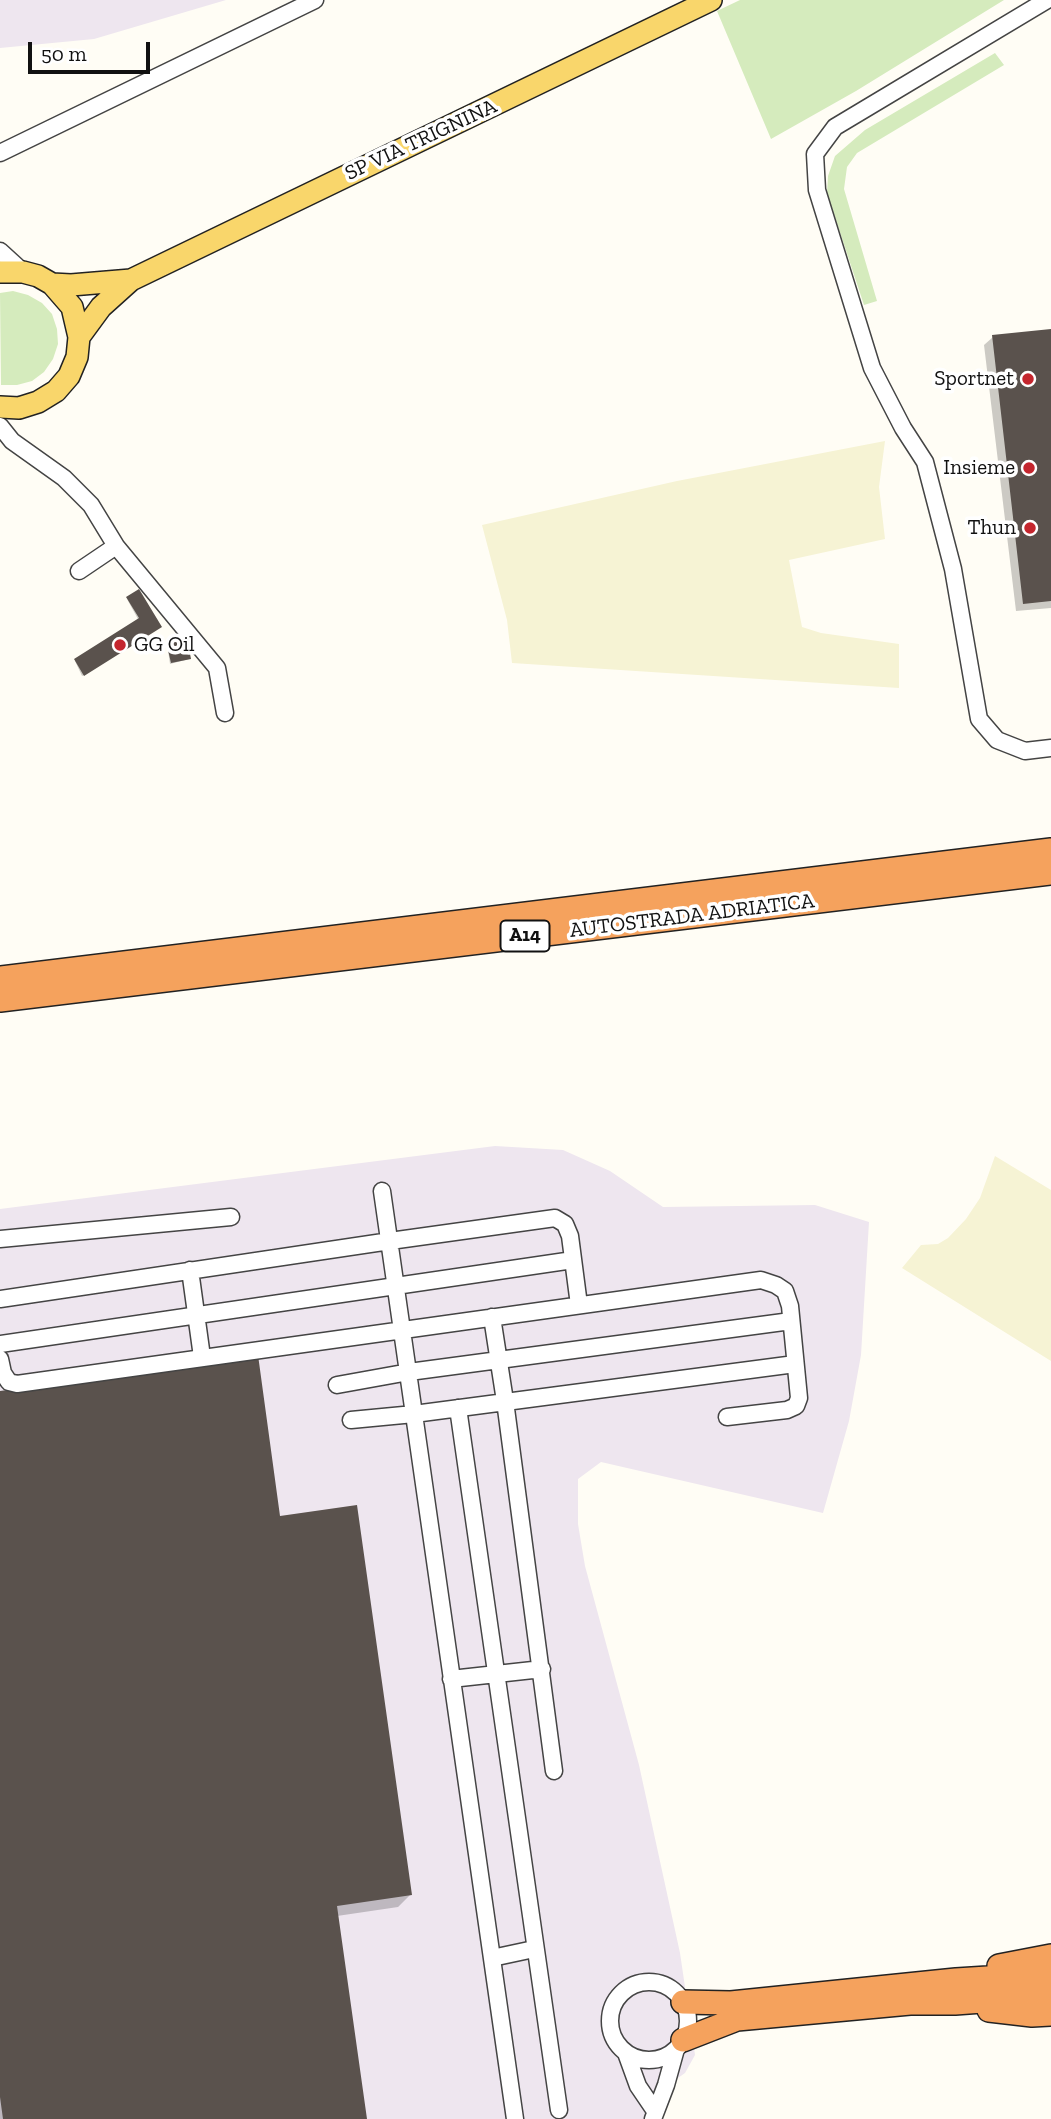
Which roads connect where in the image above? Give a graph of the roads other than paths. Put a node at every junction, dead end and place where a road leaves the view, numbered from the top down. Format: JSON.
{"nodes":[{"id":1,"x":315,"y":0,"type":"edge"},
{"id":2,"x":711,"y":0,"type":"edge"},
{"id":3,"x":1047,"y":0,"type":"edge"},
{"id":4,"x":0,"y":153,"type":"edge"},
{"id":5,"x":0,"y":251,"type":"edge"},
{"id":6,"x":0,"y":272,"type":"edge"},
{"id":7,"x":23,"y":272,"type":"junction"},
{"id":8,"x":131,"y":280,"type":"junction"},
{"id":9,"x":52,"y":284,"type":"junction"},
{"id":10,"x":79,"y":337,"type":"junction"},
{"id":11,"x":9,"y":407,"type":"edge"},
{"id":12,"x":0,"y":426,"type":"edge"},
{"id":13,"x":32,"y":456,"type":"junction"},
{"id":14,"x":116,"y":547,"type":"junction"},
{"id":15,"x":79,"y":571,"type":"dead end"},
{"id":16,"x":225,"y":713,"type":"dead end"},
{"id":17,"x":1051,"y":748,"type":"edge"},
{"id":18,"x":1051,"y":850,"type":"edge"},
{"id":19,"x":1051,"y":873,"type":"edge"},
{"id":20,"x":0,"y":978,"type":"edge"},
{"id":21,"x":0,"y":1000,"type":"edge"},
{"id":22,"x":382,"y":1191,"type":"dead end"},
{"id":23,"x":230,"y":1217,"type":"dead end"},
{"id":24,"x":0,"y":1240,"type":"edge"},
{"id":25,"x":390,"y":1241,"type":"junction"},
{"id":26,"x":573,"y":1260,"type":"junction"},
{"id":27,"x":190,"y":1270,"type":"junction"},
{"id":28,"x":397,"y":1287,"type":"junction"},
{"id":29,"x":0,"y":1299,"type":"edge"},
{"id":30,"x":579,"y":1305,"type":"junction"},
{"id":31,"x":197,"y":1315,"type":"junction"},
{"id":32,"x":492,"y":1317,"type":"junction"},
{"id":33,"x":791,"y":1321,"type":"junction"},
{"id":34,"x":403,"y":1329,"type":"junction"},
{"id":35,"x":0,"y":1344,"type":"edge"},
{"id":36,"x":202,"y":1357,"type":"junction"},
{"id":37,"x":0,"y":1359,"type":"edge"},
{"id":38,"x":500,"y":1360,"type":"junction"},
{"id":39,"x":796,"y":1364,"type":"junction"},
{"id":40,"x":409,"y":1372,"type":"junction"},
{"id":41,"x":337,"y":1385,"type":"dead end"},
{"id":42,"x":505,"y":1401,"type":"junction"},
{"id":43,"x":458,"y":1408,"type":"junction"},
{"id":44,"x":415,"y":1414,"type":"junction"},
{"id":45,"x":727,"y":1417,"type":"dead end"},
{"id":46,"x":351,"y":1420,"type":"dead end"},
{"id":47,"x":542,"y":1669,"type":"junction"},
{"id":48,"x":498,"y":1674,"type":"junction"},
{"id":49,"x":451,"y":1679,"type":"junction"},
{"id":50,"x":554,"y":1771,"type":"dead end"},
{"id":51,"x":534,"y":1949,"type":"junction"},
{"id":52,"x":1051,"y":1956,"type":"edge"},
{"id":53,"x":492,"y":1958,"type":"junction"},
{"id":54,"x":1051,"y":1974,"type":"edge"},
{"id":55,"x":956,"y":1992,"type":"junction"},
{"id":56,"x":1051,"y":1996,"type":"edge"},
{"id":57,"x":683,"y":2002,"type":"junction"},
{"id":58,"x":1051,"y":2014,"type":"edge"},
{"id":59,"x":680,"y":2045,"type":"junction"},
{"id":60,"x":626,"y":2053,"type":"junction"},
{"id":61,"x":559,"y":2110,"type":"dead end"},
{"id":62,"x":654,"y":2115,"type":"edge"},
{"id":63,"x":515,"y":2119,"type":"edge"}],
"edges":[{"from":1,"to":4,"type":"street"},
{"from":2,"to":8,"type":"main road","name":"SP VIA TRIGNINA"},
{"from":3,"to":17,"type":"street"},
{"from":5,"to":7,"type":"street"},
{"from":6,"to":7,"type":"main road","name":"SP VIA TRIGNINA"},
{"from":7,"to":9,"type":"main road","name":"SP VIA TRIGNINA"},
{"from":8,"to":9,"type":"main road","name":"SP VIA TRIGNINA"},
{"from":8,"to":10,"type":"main road","name":"SP VIA TRIGNINA"},
{"from":9,"to":10,"type":"main road","name":"SP VIA TRIGNINA"},
{"from":10,"to":11,"type":"main road","name":"SP VIA TRIGNINA"},
{"from":11,"to":13,"type":"street"},
{"from":12,"to":13,"type":"street"},
{"from":13,"to":14,"type":"street"},
{"from":14,"to":15,"type":"street"},
{"from":14,"to":16,"type":"street"},
{"from":18,"to":20,"type":"highway","name":"AUTOSTRADA ADRIATICA","number":"A14"},
{"from":19,"to":21,"type":"highway","name":"AUTOSTRADA ADRIATICA","number":"A14"},
{"from":22,"to":25,"type":"street"},
{"from":23,"to":24,"type":"street"},
{"from":25,"to":26,"type":"street"},
{"from":25,"to":27,"type":"street"},
{"from":25,"to":28,"type":"street"},
{"from":26,"to":28,"type":"street"},
{"from":26,"to":30,"type":"street"},
{"from":27,"to":29,"type":"street"},
{"from":27,"to":31,"type":"street"},
{"from":28,"to":31,"type":"street"},
{"from":28,"to":34,"type":"street"},
{"from":30,"to":32,"type":"street"},
{"from":30,"to":33,"type":"street"},
{"from":31,"to":35,"type":"street"},
{"from":31,"to":36,"type":"street"},
{"from":32,"to":34,"type":"street"},
{"from":32,"to":38,"type":"street"},
{"from":33,"to":38,"type":"street"},
{"from":33,"to":39,"type":"street"},
{"from":34,"to":36,"type":"street"},
{"from":34,"to":40,"type":"street"},
{"from":36,"to":37,"type":"street"},
{"from":38,"to":40,"type":"street"},
{"from":38,"to":42,"type":"street"},
{"from":39,"to":42,"type":"street"},
{"from":39,"to":45,"type":"street"},
{"from":40,"to":41,"type":"street"},
{"from":40,"to":44,"type":"street"},
{"from":42,"to":43,"type":"street"},
{"from":42,"to":47,"type":"street"},
{"from":43,"to":44,"type":"street"},
{"from":43,"to":48,"type":"street"},
{"from":44,"to":46,"type":"street"},
{"from":44,"to":49,"type":"street"},
{"from":47,"to":48,"type":"street"},
{"from":47,"to":50,"type":"street"},
{"from":48,"to":49,"type":"street"},
{"from":48,"to":51,"type":"street"},
{"from":49,"to":53,"type":"street"},
{"from":51,"to":53,"type":"street"},
{"from":51,"to":61,"type":"street"},
{"from":52,"to":55,"type":"highway"},
{"from":53,"to":63,"type":"street"},
{"from":54,"to":55,"type":"highway"},
{"from":55,"to":56,"type":"highway"},
{"from":55,"to":57,"type":"highway"},
{"from":55,"to":58,"type":"highway"},
{"from":55,"to":59,"type":"highway"},
{"from":57,"to":59,"type":"street"},
{"from":57,"to":60,"type":"street"},
{"from":59,"to":60,"type":"street"},
{"from":59,"to":62,"type":"street"},
{"from":60,"to":62,"type":"street"}]}
